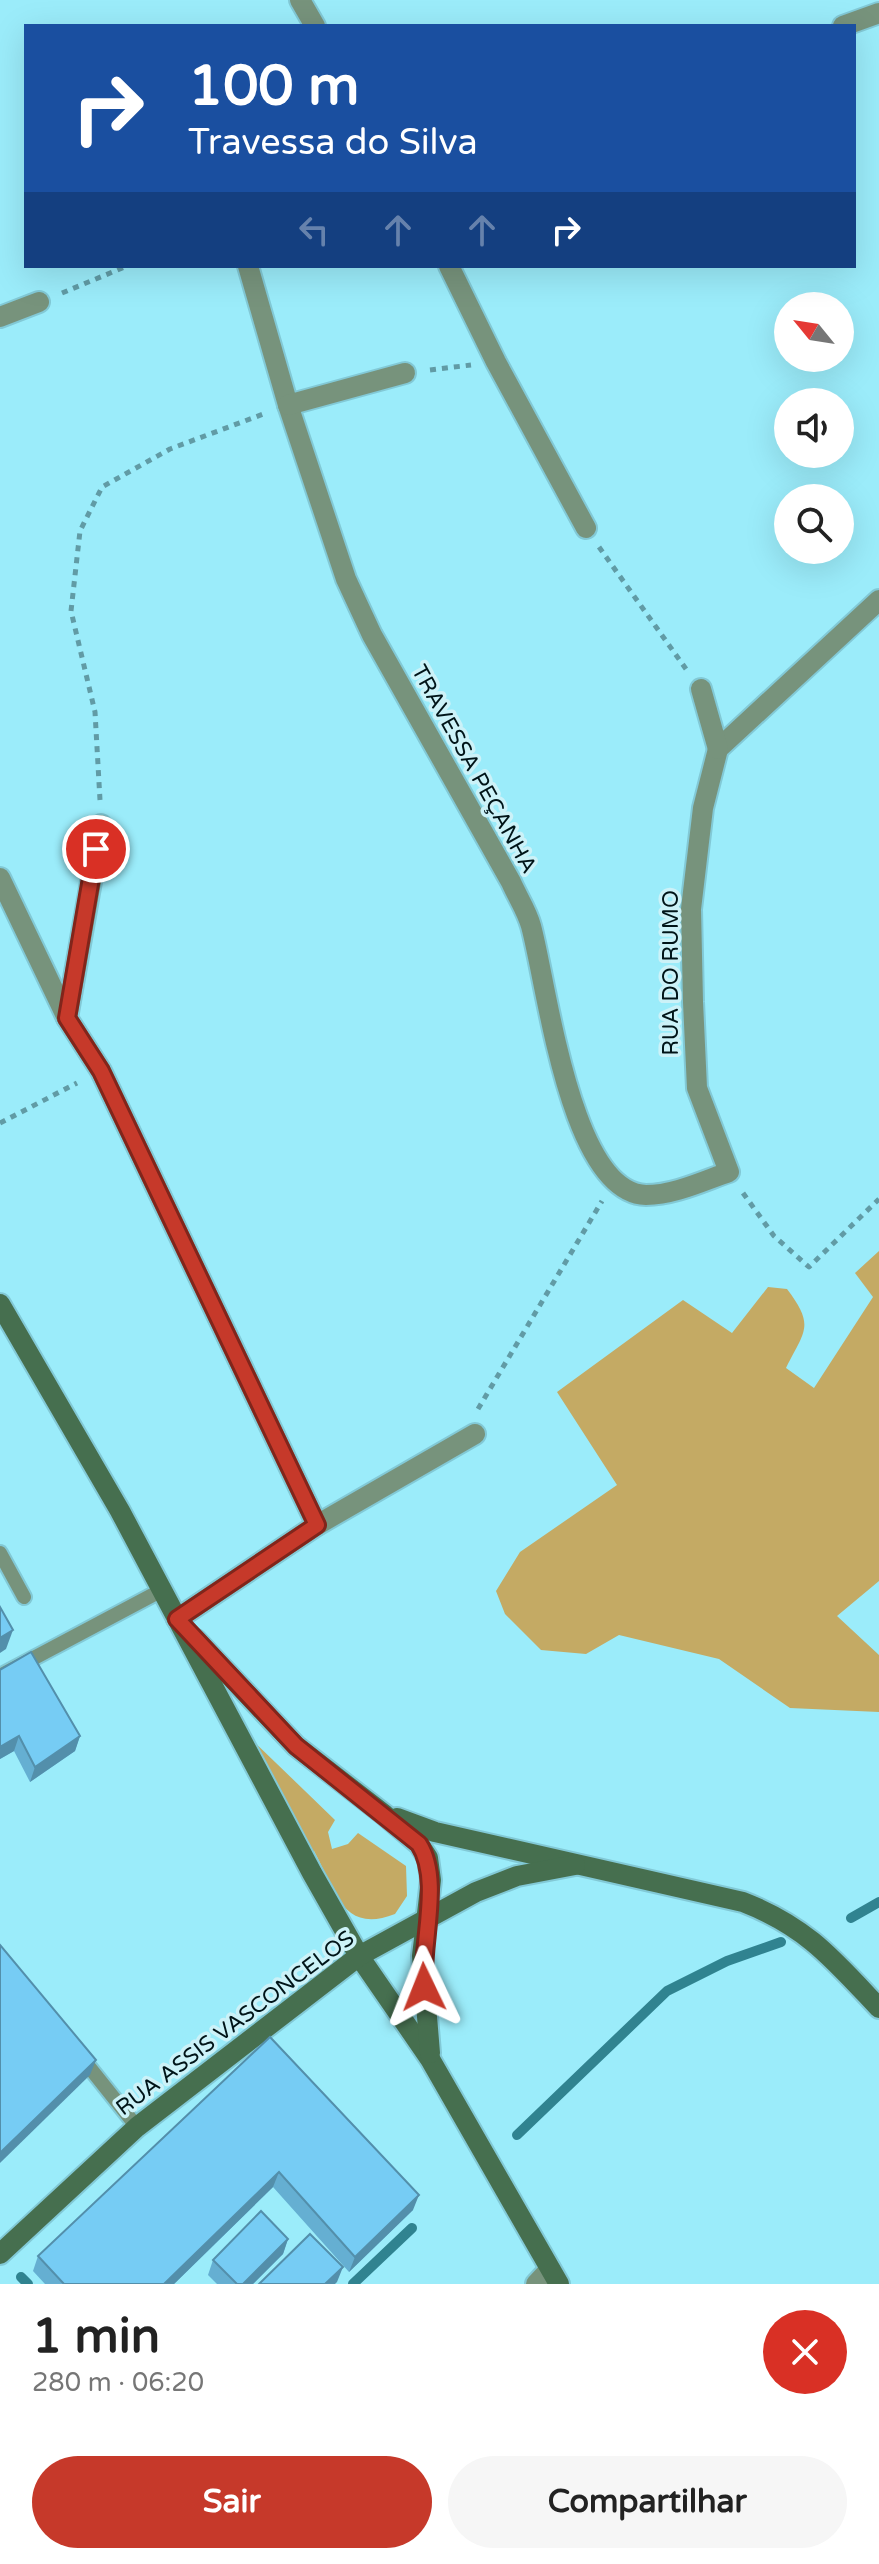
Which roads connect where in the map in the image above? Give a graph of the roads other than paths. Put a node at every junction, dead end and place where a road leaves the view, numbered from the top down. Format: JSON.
{"nodes":[{"id":1,"x":300,"y":0,"type":"edge"},
{"id":2,"x":879,"y":13,"type":"edge"},
{"id":3,"x":314,"y":24,"type":"edge"},
{"id":4,"x":849,"y":24,"type":"edge"},
{"id":5,"x":249,"y":268,"type":"edge"},
{"id":6,"x":450,"y":268,"type":"edge"},
{"id":7,"x":39,"y":302,"type":"road end"},
{"id":8,"x":0,"y":317,"type":"edge"},
{"id":9,"x":405,"y":373,"type":"road end"},
{"id":10,"x":288,"y":405,"type":"junction"},
{"id":11,"x":586,"y":528,"type":"road end"},
{"id":12,"x":879,"y":600,"type":"edge"},
{"id":13,"x":701,"y":689,"type":"road end"},
{"id":14,"x":718,"y":749,"type":"junction"},
{"id":15,"x":101,"y":825,"type":"road end"},
{"id":16,"x":0,"y":878,"type":"edge"},
{"id":17,"x":67,"y":1018,"type":"junction"},
{"id":18,"x":729,"y":1172,"type":"joint"},
{"id":19,"x":0,"y":1304,"type":"edge"},
{"id":20,"x":475,"y":1434,"type":"road end"},
{"id":21,"x":317,"y":1525,"type":"junction"},
{"id":22,"x":0,"y":1553,"type":"edge"},
{"id":23,"x":162,"y":1590,"type":"junction"},
{"id":24,"x":24,"y":1597,"type":"dead end"},
{"id":25,"x":177,"y":1619,"type":"junction"},
{"id":26,"x":0,"y":1676,"type":"edge"},
{"id":27,"x":385,"y":1815,"type":"junction"},
{"id":28,"x":575,"y":1865,"type":"junction"},
{"id":29,"x":427,"y":1920,"type":"junction"},
{"id":30,"x":359,"y":1956,"type":"junction"},
{"id":31,"x":879,"y":2008,"type":"edge"},
{"id":32,"x":69,"y":2043,"type":"edge"},
{"id":33,"x":430,"y":2059,"type":"junction"},
{"id":34,"x":137,"y":2127,"type":"junction"},
{"id":35,"x":0,"y":2254,"type":"edge"},
{"id":36,"x":549,"y":2279,"type":"edge"}],
"edges":[{"from":1,"to":3,"type":"street"},
{"from":2,"to":4,"type":"street"},
{"from":5,"to":10,"type":"street","name":"TRAVESSA PEÇANHA"},
{"from":6,"to":11,"type":"street"},
{"from":7,"to":8,"type":"street"},
{"from":9,"to":10,"type":"street"},
{"from":10,"to":18,"type":"street","name":"TRAVESSA PEÇANHA"},
{"from":12,"to":14,"type":"street"},
{"from":13,"to":14,"type":"street"},
{"from":14,"to":18,"type":"street","name":"RUA DO RUMO"},
{"from":15,"to":17,"type":"street"},
{"from":16,"to":17,"type":"street"},
{"from":17,"to":21,"type":"street"},
{"from":19,"to":23,"type":"main road"},
{"from":20,"to":21,"type":"street"},
{"from":21,"to":25,"type":"street"},
{"from":22,"to":24,"type":"lane"},
{"from":23,"to":25,"type":"main road"},
{"from":23,"to":26,"type":"lane"},
{"from":25,"to":27,"type":"main road"},
{"from":25,"to":30,"type":"main road"},
{"from":27,"to":28,"type":"main road"},
{"from":27,"to":29,"type":"main road"},
{"from":28,"to":29,"type":"main road","name":"RUA ASSIS VASCONCELOS"},
{"from":28,"to":31,"type":"main road"},
{"from":29,"to":30,"type":"main road","name":"RUA ASSIS VASCONCELOS"},
{"from":29,"to":33,"type":"main road"},
{"from":30,"to":33,"type":"main road"},
{"from":30,"to":34,"type":"main road","name":"RUA ASSIS VASCONCELOS"},
{"from":32,"to":34,"type":"lane"},
{"from":33,"to":36,"type":"main road"},
{"from":34,"to":35,"type":"main road","name":"RUA ASSIS VASCONCELOS"}]}
